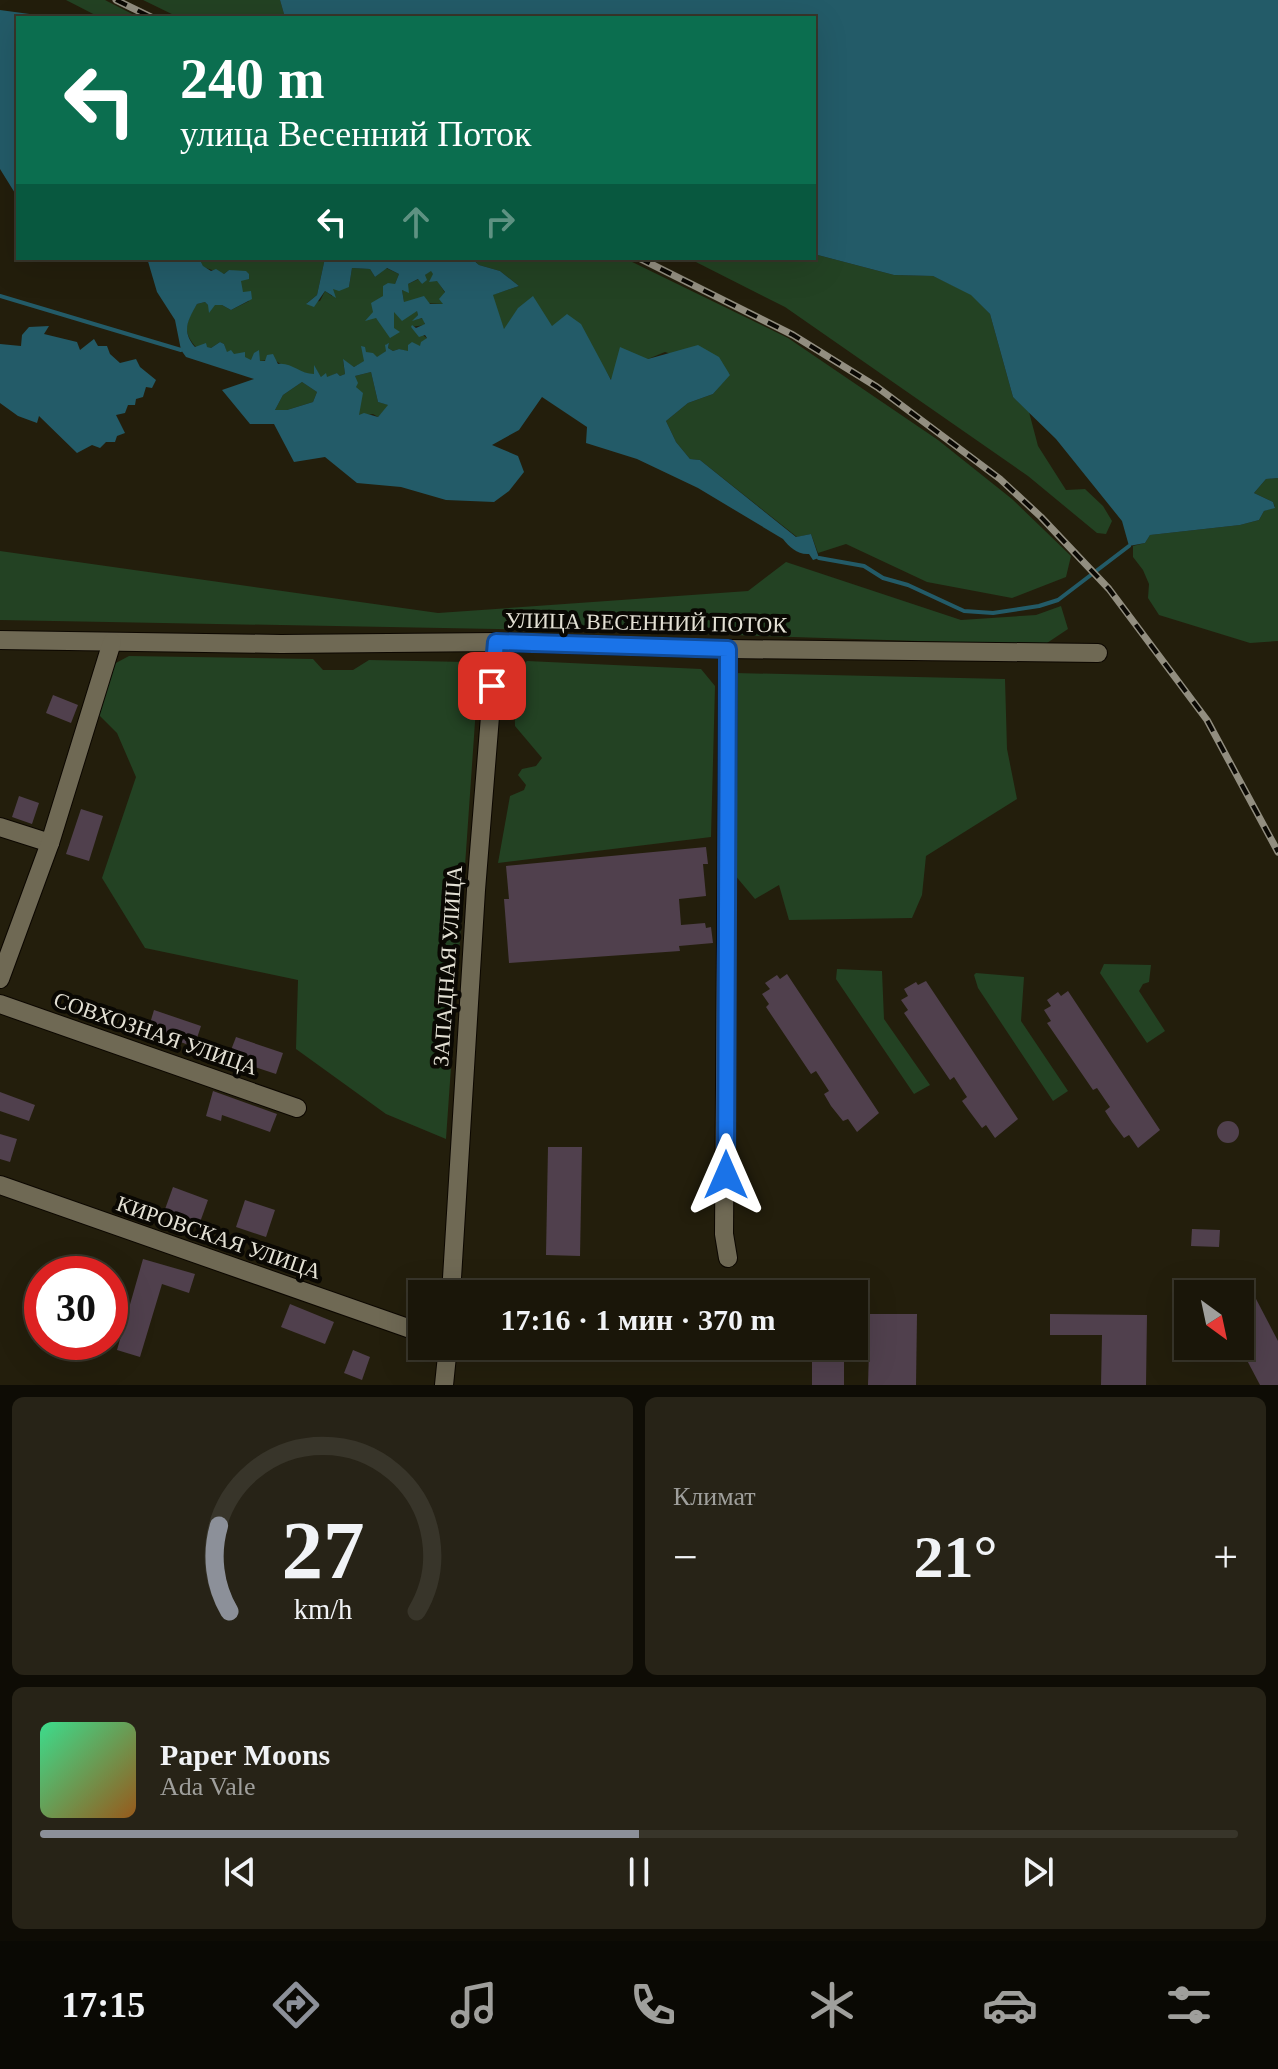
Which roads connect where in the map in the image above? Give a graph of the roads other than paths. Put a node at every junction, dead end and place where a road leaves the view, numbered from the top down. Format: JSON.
{"nodes":[{"id":1,"x":0,"y":640,"type":"edge"},
{"id":2,"x":112,"y":642,"type":"junction"},
{"id":3,"x":496,"y":642,"type":"junction"},
{"id":4,"x":728,"y":649,"type":"junction"},
{"id":5,"x":1098,"y":653,"type":"dead end"},
{"id":6,"x":0,"y":827,"type":"edge"},
{"id":7,"x":50,"y":843,"type":"junction"},
{"id":8,"x":0,"y":979,"type":"edge"},
{"id":9,"x":0,"y":1004,"type":"edge"},
{"id":10,"x":297,"y":1108,"type":"dead end"},
{"id":11,"x":0,"y":1185,"type":"edge"},
{"id":12,"x":728,"y":1258,"type":"dead end"},
{"id":13,"x":452,"y":1280,"type":"edge"},
{"id":14,"x":408,"y":1328,"type":"edge"},
{"id":15,"x":447,"y":1360,"type":"edge"},
{"id":16,"x":444,"y":1385,"type":"edge"}],
"edges":[{"from":1,"to":2,"type":"street","name":"УЛИЦА ВЕСЕННИЙ ПОТОК"},
{"from":2,"to":3,"type":"street","name":"УЛИЦА ВЕСЕННИЙ ПОТОК"},
{"from":2,"to":7,"type":"street"},
{"from":3,"to":4,"type":"street","name":"УЛИЦА ВЕСЕННИЙ ПОТОК"},
{"from":3,"to":13,"type":"street","name":"ЗАПАДНАЯ УЛИЦА"},
{"from":4,"to":5,"type":"street","name":"УЛИЦА ВЕСЕННИЙ ПОТОК"},
{"from":4,"to":12,"type":"street"},
{"from":6,"to":7,"type":"street"},
{"from":7,"to":8,"type":"street"},
{"from":9,"to":10,"type":"street","name":"СОВХОЗНАЯ УЛИЦА"},
{"from":11,"to":14,"type":"street","name":"КИРОВСКАЯ УЛИЦА"},
{"from":15,"to":16,"type":"street"}]}
